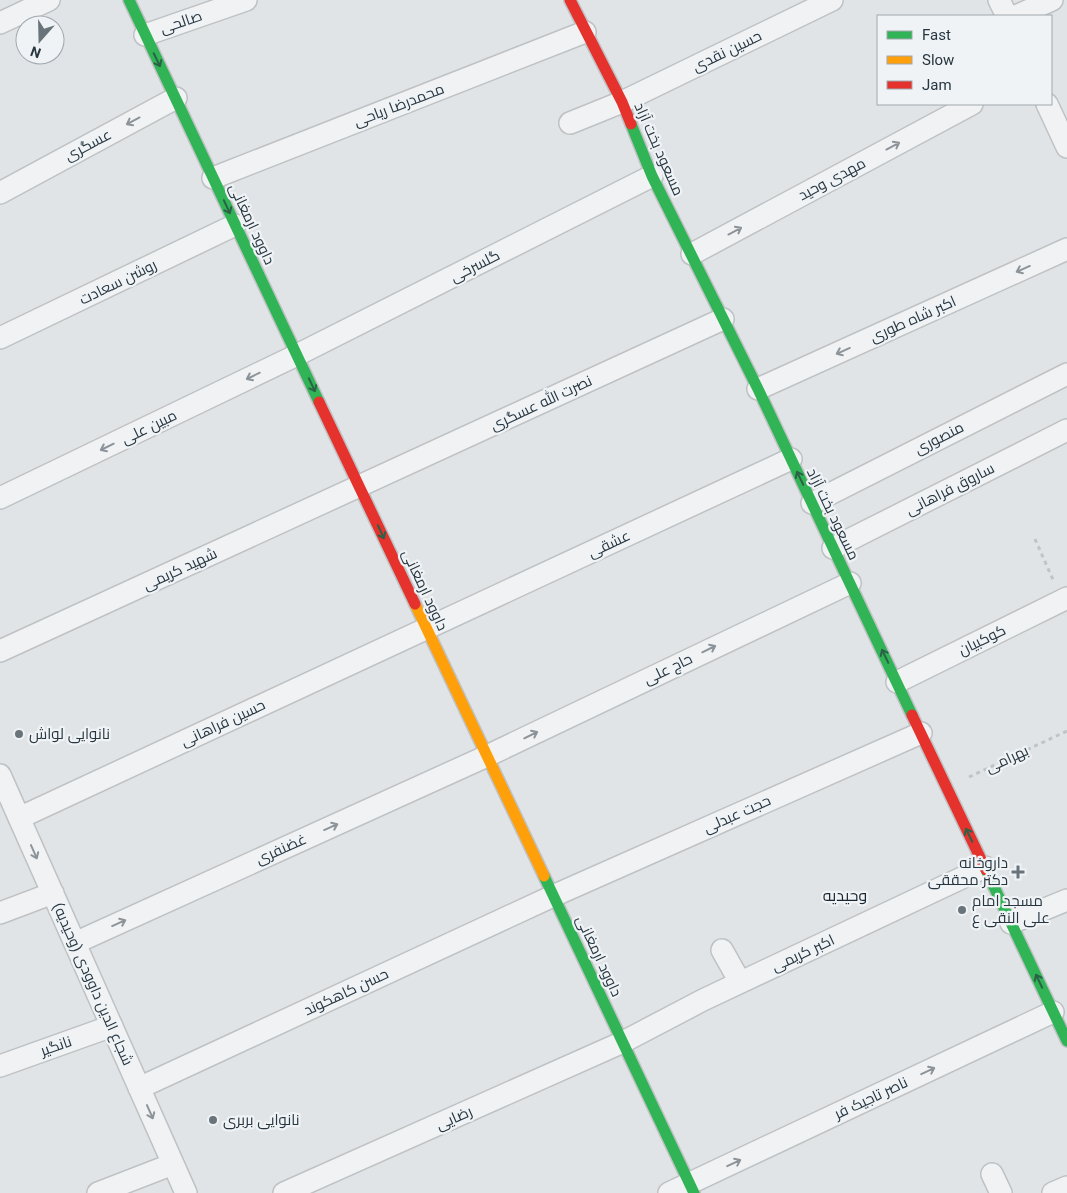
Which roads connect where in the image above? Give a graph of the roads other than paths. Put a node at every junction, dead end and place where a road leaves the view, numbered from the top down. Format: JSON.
{"nodes":[{"id":1,"x":49,"y":0,"type":"edge"},
{"id":2,"x":129,"y":0,"type":"edge"},
{"id":3,"x":246,"y":0,"type":"edge"},
{"id":4,"x":570,"y":0,"type":"edge"},
{"id":5,"x":832,"y":0,"type":"edge"},
{"id":6,"x":999,"y":0,"type":"edge"},
{"id":7,"x":1052,"y":0,"type":"edge"},
{"id":8,"x":1006,"y":15,"type":"edge"},
{"id":9,"x":1018,"y":15,"type":"edge"},
{"id":10,"x":0,"y":23,"type":"edge"},
{"id":11,"x":585,"y":32,"type":"junction"},
{"id":12,"x":145,"y":35,"type":"junction"},
{"id":13,"x":176,"y":98,"type":"junction"},
{"id":14,"x":622,"y":102,"type":"junction"},
{"id":15,"x":970,"y":105,"type":"edge"},
{"id":16,"x":1047,"y":105,"type":"edge"},
{"id":17,"x":570,"y":123,"type":"dead end"},
{"id":18,"x":1067,"y":147,"type":"edge"},
{"id":19,"x":652,"y":176,"type":"junction"},
{"id":20,"x":213,"y":178,"type":"junction"},
{"id":21,"x":0,"y":193,"type":"edge"},
{"id":22,"x":235,"y":225,"type":"junction"},
{"id":23,"x":1067,"y":249,"type":"edge"},
{"id":24,"x":692,"y":254,"type":"junction"},
{"id":25,"x":723,"y":319,"type":"junction"},
{"id":26,"x":0,"y":338,"type":"edge"},
{"id":27,"x":297,"y":355,"type":"junction"},
{"id":28,"x":1067,"y":374,"type":"edge"},
{"id":29,"x":758,"y":389,"type":"junction"},
{"id":30,"x":1067,"y":430,"type":"edge"},
{"id":31,"x":791,"y":459,"type":"junction"},
{"id":32,"x":359,"y":486,"type":"junction"},
{"id":33,"x":0,"y":498,"type":"edge"},
{"id":34,"x":812,"y":503,"type":"junction"},
{"id":35,"x":833,"y":548,"type":"junction"},
{"id":36,"x":850,"y":583,"type":"junction"},
{"id":37,"x":1065,"y":599,"type":"edge"},
{"id":38,"x":427,"y":628,"type":"junction"},
{"id":39,"x":0,"y":651,"type":"edge"},
{"id":40,"x":897,"y":682,"type":"junction"},
{"id":41,"x":921,"y":733,"type":"junction"},
{"id":42,"x":487,"y":756,"type":"junction"},
{"id":43,"x":0,"y":775,"type":"edge"},
{"id":44,"x":19,"y":818,"type":"junction"},
{"id":45,"x":985,"y":867,"type":"junction"},
{"id":46,"x":52,"y":893,"type":"junction"},
{"id":47,"x":553,"y":896,"type":"junction"},
{"id":48,"x":1067,"y":900,"type":"edge"},
{"id":49,"x":0,"y":913,"type":"edge"},
{"id":50,"x":1011,"y":923,"type":"junction"},
{"id":51,"x":75,"y":943,"type":"junction"},
{"id":52,"x":722,"y":950,"type":"dead end"},
{"id":53,"x":740,"y":982,"type":"junction"},
{"id":54,"x":1053,"y":1012,"type":"junction"},
{"id":55,"x":112,"y":1026,"type":"junction"},
{"id":56,"x":1067,"y":1041,"type":"edge"},
{"id":57,"x":623,"y":1042,"type":"junction"},
{"id":58,"x":0,"y":1066,"type":"edge"},
{"id":59,"x":139,"y":1088,"type":"junction"},
{"id":60,"x":173,"y":1164,"type":"junction"},
{"id":61,"x":1067,"y":1187,"type":"edge"},
{"id":62,"x":692,"y":1188,"type":"edge"},
{"id":63,"x":98,"y":1193,"type":"edge"},
{"id":64,"x":186,"y":1193,"type":"edge"},
{"id":65,"x":284,"y":1193,"type":"edge"},
{"id":66,"x":669,"y":1193,"type":"edge"},
{"id":67,"x":1053,"y":1193,"type":"edge"}],
"edges":[{"from":1,"to":10,"type":"street"},
{"from":2,"to":12,"type":"street","name":"داوود ارمغانی"},
{"from":3,"to":12,"type":"street","name":"صالحی"},
{"from":4,"to":11,"type":"street","name":"مسعود بخت آزاد"},
{"from":5,"to":14,"type":"street","name":"حسین نقدی"},
{"from":6,"to":8,"type":"street"},
{"from":7,"to":9,"type":"street"},
{"from":11,"to":14,"type":"street","name":"مسعود بخت آزاد"},
{"from":11,"to":20,"type":"street","name":"محمدرضا ریاحی"},
{"from":12,"to":13,"type":"street","name":"داوود ارمغانی","one_way":true},
{"from":13,"to":20,"type":"street","name":"داوود ارمغانی"},
{"from":13,"to":21,"type":"street","name":"عسگری","one_way":true},
{"from":14,"to":17,"type":"street","name":"حسین نقدی"},
{"from":14,"to":19,"type":"street","name":"مسعود بخت آزاد"},
{"from":24,"to":15,"type":"street","name":"مهدی وحید","one_way":true},
{"from":16,"to":18,"type":"street"},
{"from":19,"to":24,"type":"street","name":"مسعود بخت آزاد"},
{"from":19,"to":27,"type":"street","name":"گلسرخی"},
{"from":20,"to":22,"type":"street","name":"داوود ارمغانی","one_way":true},
{"from":22,"to":26,"type":"street","name":"روشن سعادت"},
{"from":22,"to":27,"type":"street","name":"داوود ارمغانی"},
{"from":23,"to":29,"type":"street","name":"اکبر شاه طوری","one_way":true},
{"from":24,"to":25,"type":"street","name":"مسعود بخت آزاد"},
{"from":25,"to":29,"type":"street","name":"مسعود بخت آزاد"},
{"from":25,"to":32,"type":"street","name":"نصرت الله عسگری"},
{"from":27,"to":32,"type":"street","name":"داوود ارمغانی","one_way":true},
{"from":27,"to":33,"type":"street","name":"مبین علی","one_way":true},
{"from":28,"to":34,"type":"street","name":"منصوری"},
{"from":29,"to":31,"type":"street","name":"مسعود بخت آزاد"},
{"from":30,"to":35,"type":"street","name":"ساروق فراهانی"},
{"from":34,"to":31,"type":"street","name":"مسعود بخت آزاد","one_way":true},
{"from":31,"to":38,"type":"street","name":"عشقی"},
{"from":32,"to":38,"type":"street","name":"داوود ارمغانی","one_way":true},
{"from":32,"to":39,"type":"street","name":"شهید کریمی"},
{"from":34,"to":35,"type":"street","name":"مسعود بخت آزاد"},
{"from":35,"to":36,"type":"street","name":"مسعود بخت آزاد"},
{"from":40,"to":36,"type":"street","name":"مسعود بخت آزاد","one_way":true},
{"from":42,"to":36,"type":"street","name":"حاج علی","one_way":true},
{"from":37,"to":40,"type":"street","name":"کوکبیان"},
{"from":38,"to":42,"type":"street","name":"داوود ارمغانی"},
{"from":38,"to":44,"type":"street","name":"حسین فراهانی"},
{"from":40,"to":41,"type":"street","name":"مسعود بخت آزاد"},
{"from":45,"to":41,"type":"street","name":"مسعود بخت آزاد","one_way":true},
{"from":41,"to":47,"type":"street","name":"حجت عبدلی"},
{"from":42,"to":47,"type":"street","name":"داوود ارمغانی"},
{"from":51,"to":42,"type":"street","name":"غضنفری","one_way":true},
{"from":43,"to":44,"type":"street","name":"شجاع الدین داوودی (وحیدیه)"},
{"from":44,"to":46,"type":"street","name":"شجاع الدین داوودی (وحیدیه)","one_way":true},
{"from":45,"to":50,"type":"street","name":"مسعود بخت آزاد"},
{"from":45,"to":53,"type":"street","name":"اکبر کریمی"},
{"from":46,"to":49,"type":"street"},
{"from":46,"to":51,"type":"street","name":"شجاع الدین داوودی (وحیدیه)"},
{"from":47,"to":57,"type":"street","name":"داوود ارمغانی"},
{"from":47,"to":59,"type":"street","name":"حسن کاهکوند"},
{"from":48,"to":50,"type":"street"},
{"from":54,"to":50,"type":"street","name":"مسعود بخت آزاد","one_way":true},
{"from":51,"to":55,"type":"street","name":"شجاع الدین داوودی (وحیدیه)"},
{"from":52,"to":53,"type":"street"},
{"from":53,"to":57,"type":"street","name":"اکبر کریمی"},
{"from":54,"to":56,"type":"street","name":"مسعود بخت آزاد"},
{"from":62,"to":54,"type":"street","name":"ناصر تاجیک فر","one_way":true},
{"from":55,"to":58,"type":"street","name":"نانگیر"},
{"from":55,"to":59,"type":"street","name":"شجاع الدین داوودی (وحیدیه)"},
{"from":57,"to":62,"type":"street","name":"داوود ارمغانی"},
{"from":57,"to":65,"type":"street","name":"رضایی"},
{"from":59,"to":60,"type":"street","name":"شجاع الدین داوودی (وحیدیه)","one_way":true},
{"from":60,"to":63,"type":"street"},
{"from":60,"to":64,"type":"street","name":"شجاع الدین داوودی (وحیدیه)"},
{"from":61,"to":67,"type":"street"},
{"from":62,"to":66,"type":"street","name":"ناصر تاجیک فر"}]}
